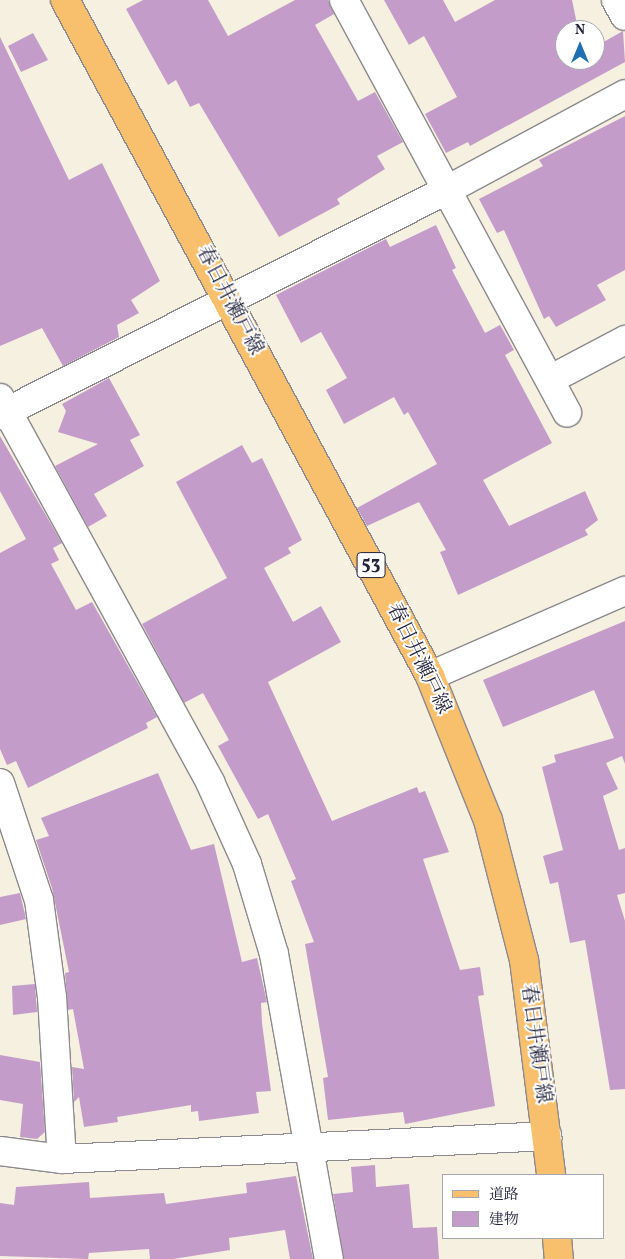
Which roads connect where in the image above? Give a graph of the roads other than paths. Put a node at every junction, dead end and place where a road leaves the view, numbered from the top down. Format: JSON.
{"nodes":[{"id":1,"x":65,"y":0,"type":"edge"},
{"id":2,"x":344,"y":0,"type":"edge"},
{"id":3,"x":616,"y":0,"type":"edge"},
{"id":4,"x":625,"y":16,"type":"edge"},
{"id":5,"x":625,"y":94,"type":"edge"},
{"id":6,"x":447,"y":190,"type":"junction"},
{"id":7,"x":229,"y":299,"type":"junction"},
{"id":8,"x":625,"y":340,"type":"edge"},
{"id":9,"x":550,"y":379,"type":"junction"},
{"id":10,"x":2,"y":408,"type":"edge"},
{"id":11,"x":567,"y":413,"type":"dead end"},
{"id":12,"x":625,"y":591,"type":"edge"},
{"id":13,"x":430,"y":676,"type":"junction"},
{"id":14,"x":0,"y":783,"type":"edge"},
{"id":15,"x":547,"y":1136,"type":"junction"},
{"id":16,"x":312,"y":1148,"type":"junction"},
{"id":17,"x":0,"y":1152,"type":"edge"},
{"id":18,"x":62,"y":1160,"type":"junction"},
{"id":19,"x":551,"y":1174,"type":"edge"},
{"id":20,"x":557,"y":1239,"type":"edge"},
{"id":21,"x":328,"y":1259,"type":"edge"},
{"id":22,"x":559,"y":1259,"type":"edge"}],
"edges":[{"from":1,"to":7,"type":"main road","name":"春日井瀬戸線","number":"53"},
{"from":2,"to":6,"type":"street"},
{"from":3,"to":4,"type":"street"},
{"from":5,"to":6,"type":"street"},
{"from":6,"to":7,"type":"street"},
{"from":6,"to":9,"type":"street"},
{"from":7,"to":10,"type":"street"},
{"from":7,"to":13,"type":"main road","name":"春日井瀬戸線","number":"53"},
{"from":8,"to":9,"type":"street"},
{"from":9,"to":11,"type":"street"},
{"from":10,"to":16,"type":"street"},
{"from":12,"to":13,"type":"street"},
{"from":13,"to":15,"type":"main road","name":"春日井瀬戸線","number":"53"},
{"from":14,"to":18,"type":"street"},
{"from":15,"to":16,"type":"street"},
{"from":15,"to":19,"type":"main road","name":"春日井瀬戸線","number":"53"},
{"from":16,"to":18,"type":"street"},
{"from":16,"to":21,"type":"street"},
{"from":17,"to":18,"type":"street"},
{"from":20,"to":22,"type":"main road"}]}
